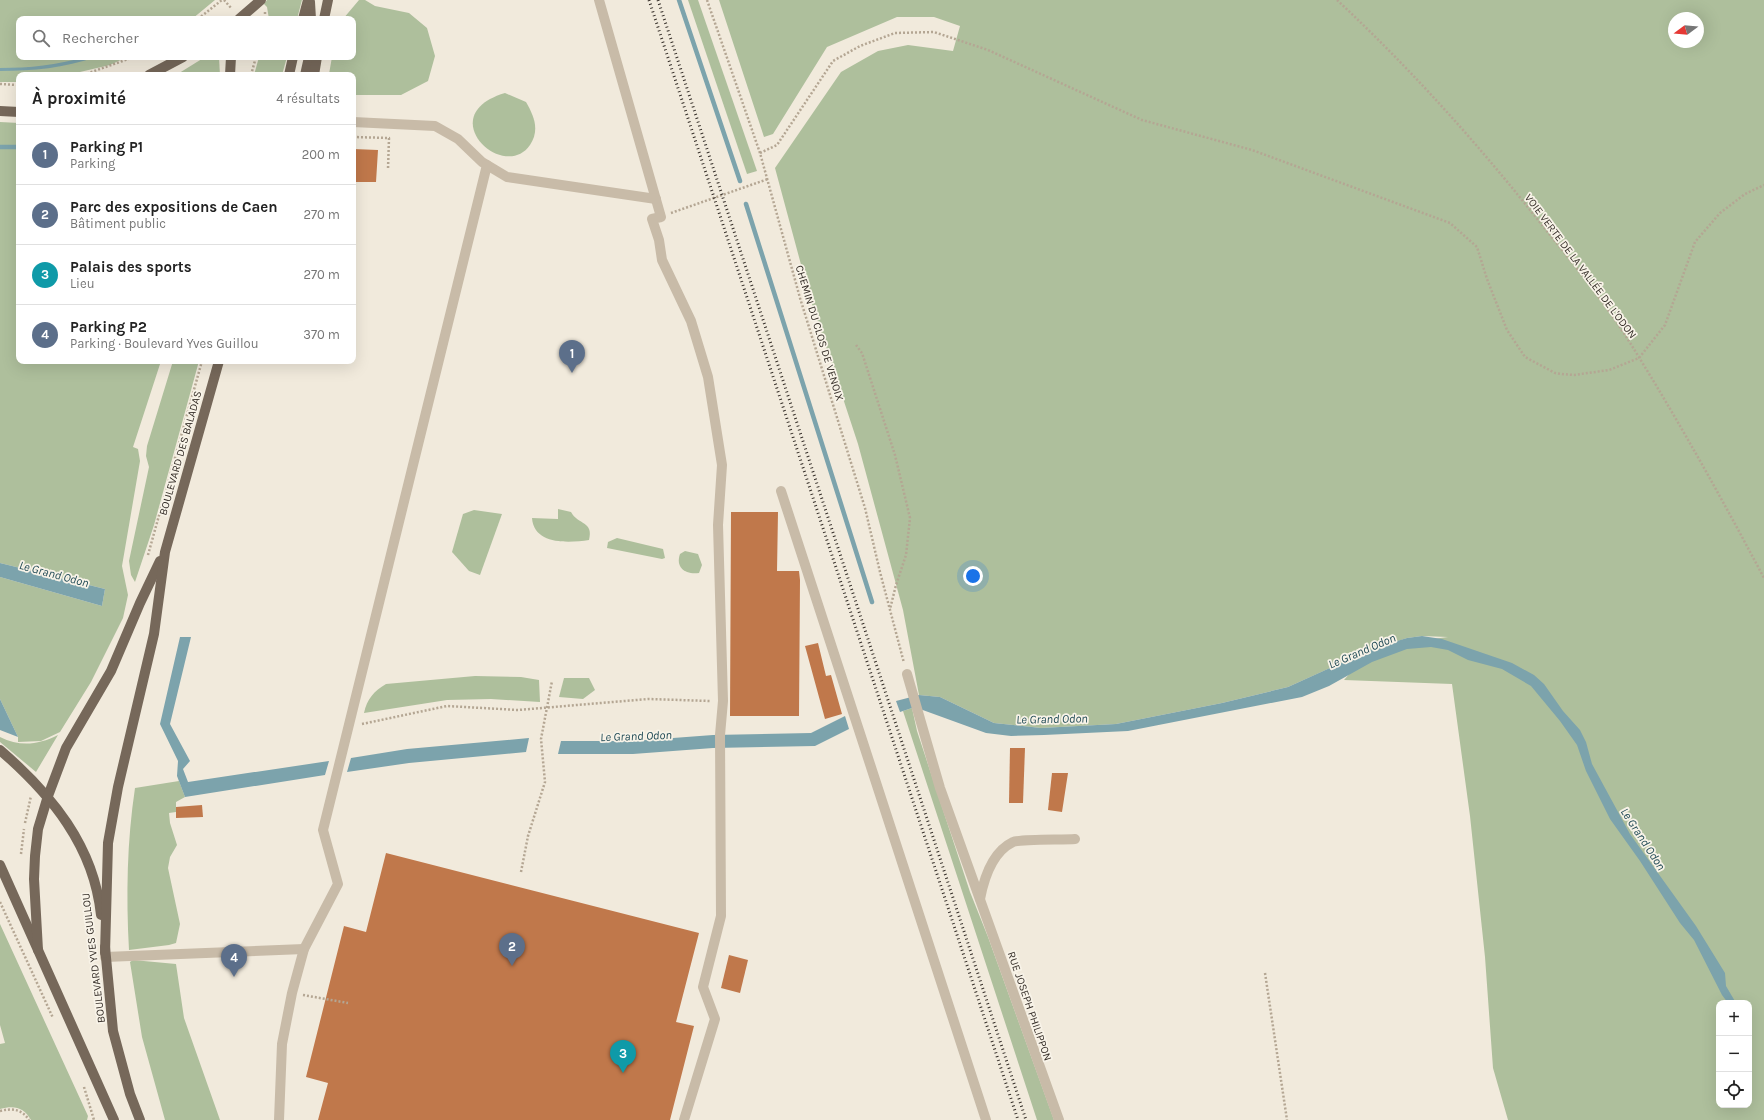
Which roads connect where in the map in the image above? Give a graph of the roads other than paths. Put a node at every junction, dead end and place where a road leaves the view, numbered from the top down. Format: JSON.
{"nodes":[{"id":1,"x":261,"y":0,"type":"edge"},
{"id":2,"x":309,"y":0,"type":"edge"},
{"id":3,"x":328,"y":0,"type":"edge"},
{"id":4,"x":599,"y":0,"type":"edge"},
{"id":5,"x":242,"y":16,"type":"edge"},
{"id":6,"x":304,"y":16,"type":"edge"},
{"id":7,"x":311,"y":16,"type":"edge"},
{"id":8,"x":325,"y":16,"type":"edge"},
{"id":9,"x":177,"y":60,"type":"edge"},
{"id":10,"x":231,"y":60,"type":"edge"},
{"id":11,"x":292,"y":60,"type":"edge"},
{"id":12,"x":308,"y":60,"type":"edge"},
{"id":13,"x":316,"y":60,"type":"edge"},
{"id":14,"x":155,"y":72,"type":"edge"},
{"id":15,"x":230,"y":72,"type":"edge"},
{"id":16,"x":289,"y":72,"type":"edge"},
{"id":17,"x":306,"y":72,"type":"edge"},
{"id":18,"x":314,"y":72,"type":"edge"},
{"id":19,"x":0,"y":111,"type":"edge"},
{"id":20,"x":16,"y":112,"type":"edge"},
{"id":21,"x":356,"y":122,"type":"edge"},
{"id":22,"x":488,"y":165,"type":"junction"},
{"id":23,"x":656,"y":199,"type":"junction"},
{"id":24,"x":218,"y":364,"type":"edge"},
{"id":25,"x":781,"y":491,"type":"dead end"},
{"id":26,"x":165,"y":552,"type":"junction"},
{"id":27,"x":907,"y":674,"type":"road end"},
{"id":28,"x":0,"y":750,"type":"edge"},
{"id":29,"x":48,"y":796,"type":"junction"},
{"id":30,"x":1075,"y":840,"type":"dead end"},
{"id":31,"x":0,"y":865,"type":"edge"},
{"id":32,"x":980,"y":899,"type":"junction"},
{"id":33,"x":304,"y":949,"type":"junction"},
{"id":34,"x":38,"y":950,"type":"junction"},
{"id":35,"x":105,"y":955,"type":"junction"},
{"id":36,"x":114,"y":1120,"type":"edge"},
{"id":37,"x":140,"y":1120,"type":"edge"},
{"id":38,"x":279,"y":1120,"type":"edge"},
{"id":39,"x":684,"y":1120,"type":"edge"},
{"id":40,"x":986,"y":1120,"type":"edge"},
{"id":41,"x":1058,"y":1120,"type":"edge"}],
"edges":[{"from":1,"to":5,"type":"main road"},
{"from":2,"to":6,"type":"main road"},
{"from":2,"to":7,"type":"main road"},
{"from":3,"to":8,"type":"main road"},
{"from":4,"to":23,"type":"street"},
{"from":9,"to":14,"type":"main road"},
{"from":10,"to":15,"type":"main road"},
{"from":11,"to":16,"type":"main road"},
{"from":12,"to":17,"type":"main road"},
{"from":13,"to":18,"type":"main road"},
{"from":19,"to":20,"type":"main road"},
{"from":21,"to":22,"type":"street"},
{"from":22,"to":23,"type":"street"},
{"from":22,"to":33,"type":"street"},
{"from":23,"to":39,"type":"street"},
{"from":24,"to":26,"type":"main road","name":"BOULEVARD DES BALADAS"},
{"from":25,"to":40,"type":"street"},
{"from":26,"to":29,"type":"main road"},
{"from":26,"to":35,"type":"main road"},
{"from":27,"to":32,"type":"street","name":"RUE JOSEPH PHILIPPON"},
{"from":28,"to":29,"type":"main road","name":"BOULEVARD YVES GUILLOU"},
{"from":29,"to":34,"type":"main road"},
{"from":29,"to":35,"type":"main road","name":"BOULEVARD YVES GUILLOU"},
{"from":30,"to":32,"type":"street"},
{"from":31,"to":34,"type":"main road"},
{"from":32,"to":41,"type":"street","name":"RUE JOSEPH PHILIPPON"},
{"from":33,"to":35,"type":"street"},
{"from":33,"to":38,"type":"street"},
{"from":34,"to":36,"type":"main road"},
{"from":35,"to":37,"type":"main road","name":"BOULEVARD YVES GUILLOU"}]}
